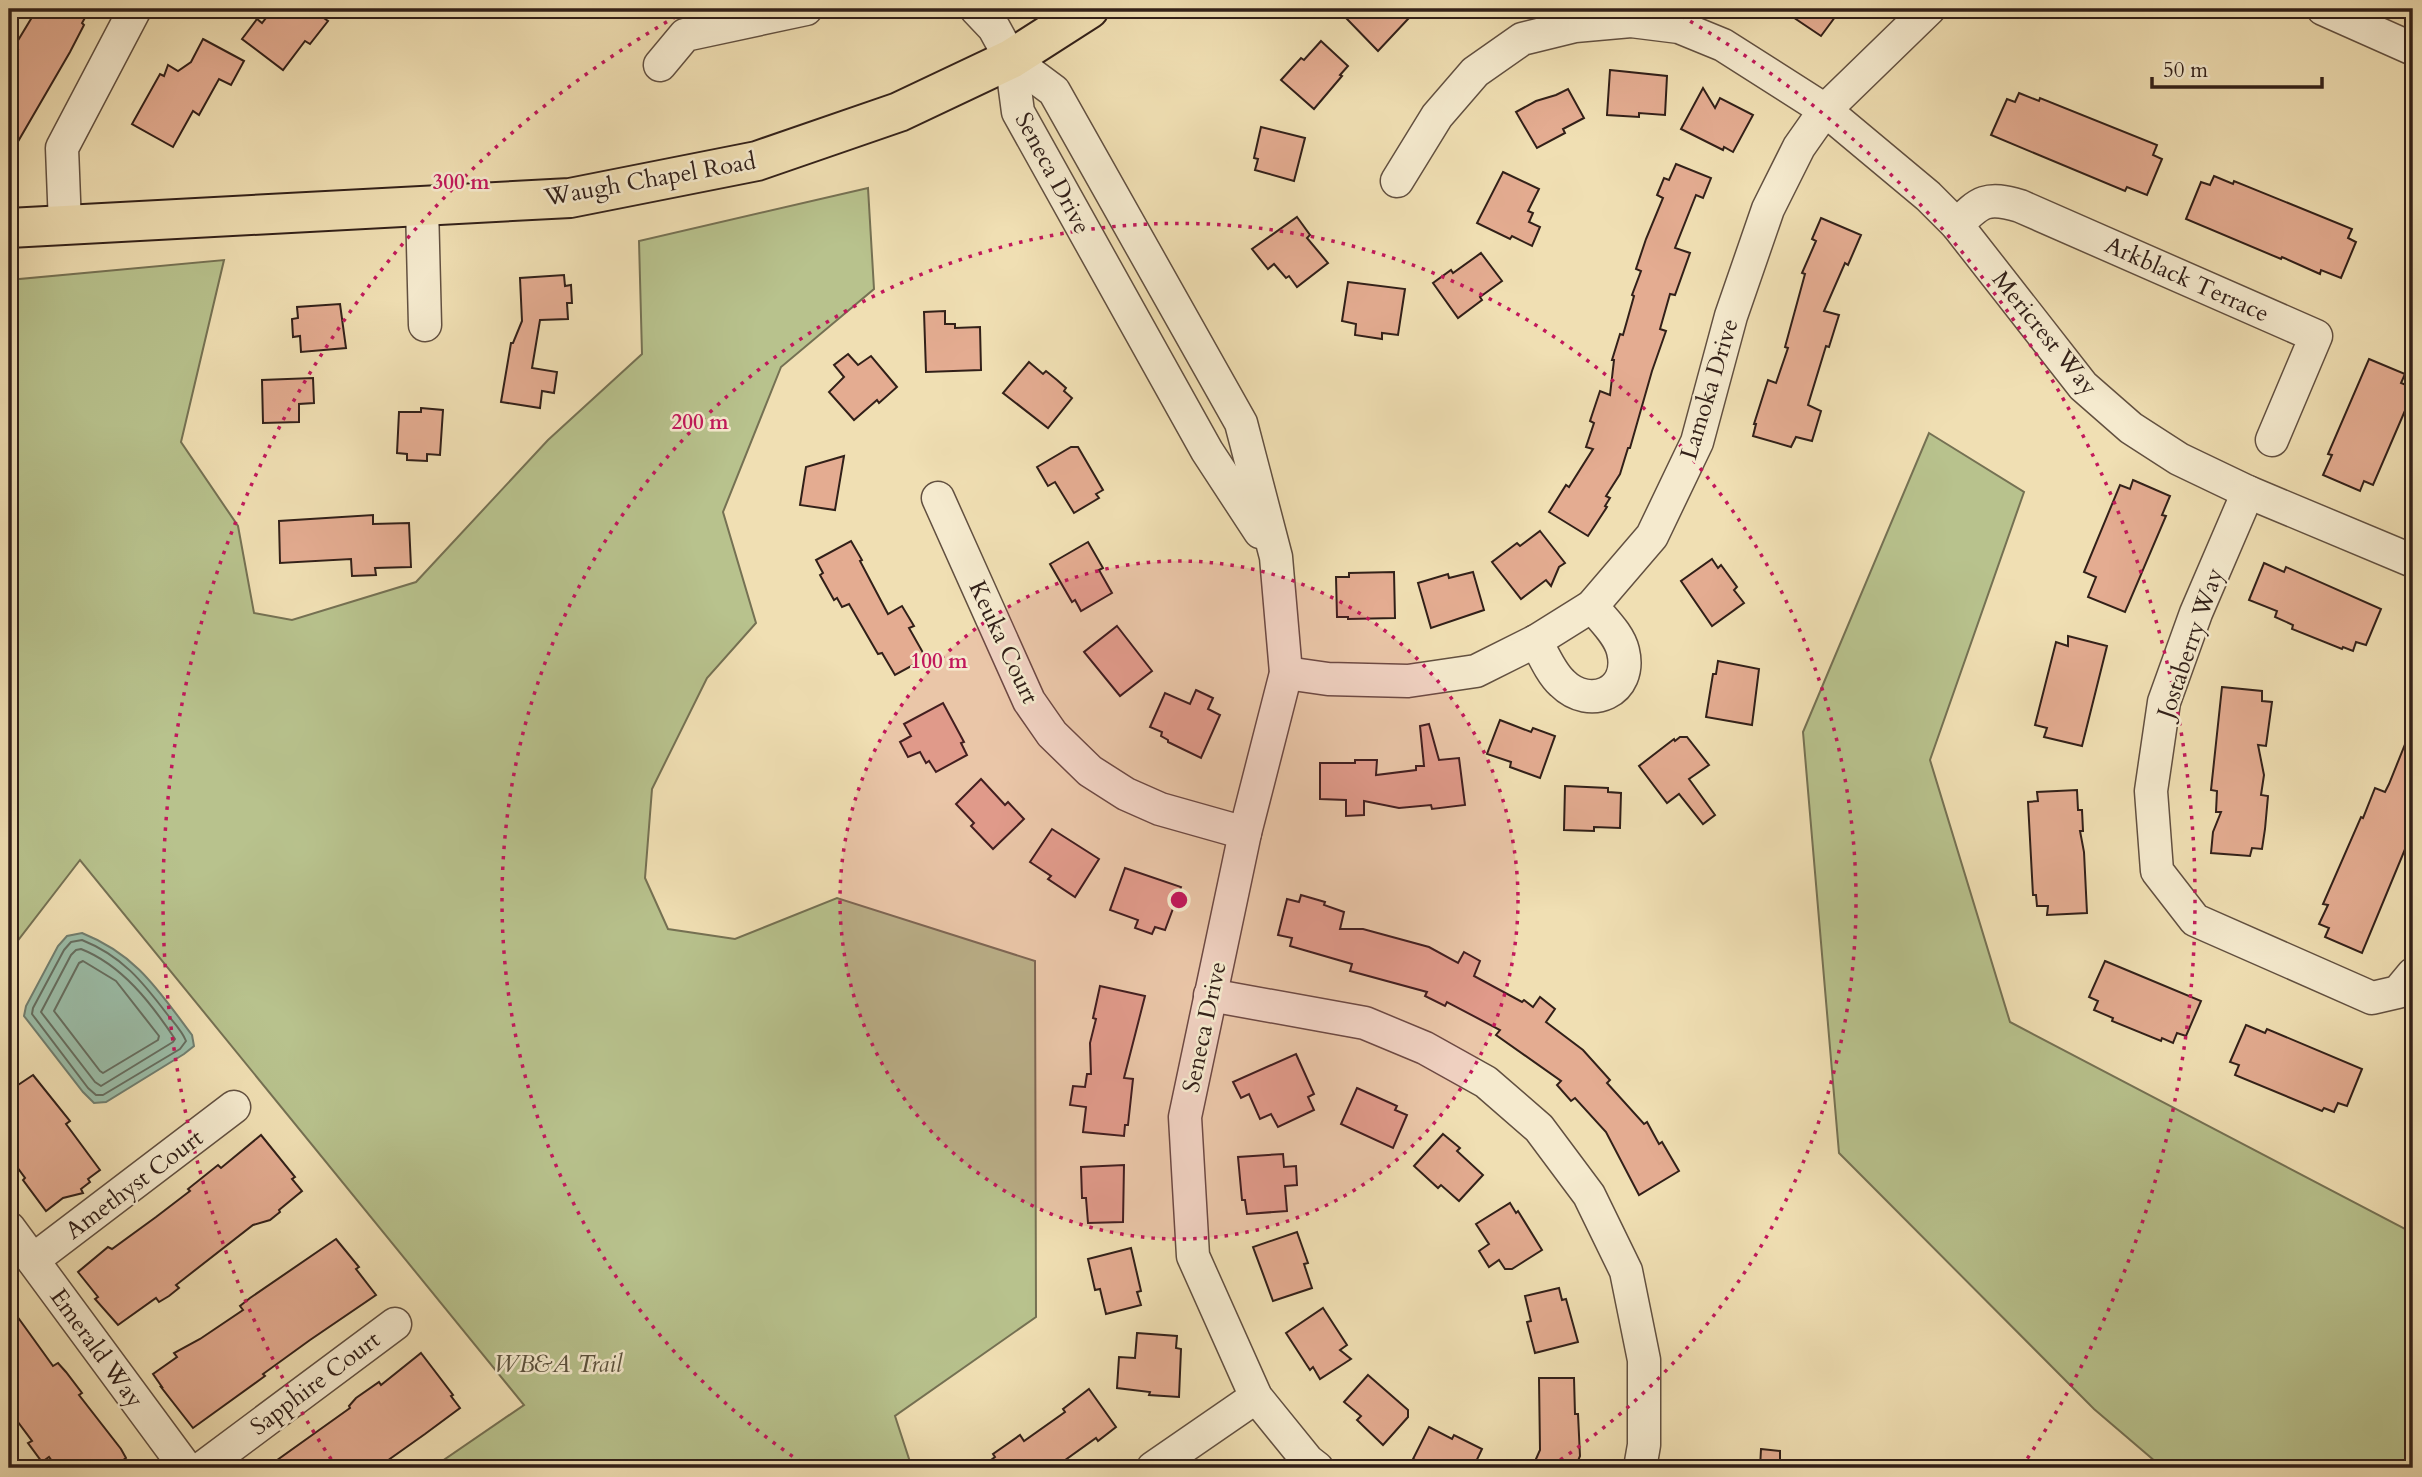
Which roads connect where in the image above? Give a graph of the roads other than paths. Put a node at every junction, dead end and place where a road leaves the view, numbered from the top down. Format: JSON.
{"nodes":[{"id":1,"x":135,"y":9,"type":"edge"},
{"id":2,"x":806,"y":9,"type":"edge"},
{"id":3,"x":976,"y":9,"type":"edge"},
{"id":4,"x":1089,"y":9,"type":"edge"},
{"id":5,"x":1929,"y":9,"type":"edge"},
{"id":6,"x":2323,"y":9,"type":"edge"},
{"id":7,"x":2413,"y":49,"type":"edge"},
{"id":8,"x":1011,"y":59,"type":"junction"},
{"id":9,"x":660,"y":65,"type":"dead end"},
{"id":10,"x":1825,"y":110,"type":"junction"},
{"id":11,"x":1397,"y":181,"type":"dead end"},
{"id":12,"x":422,"y":205,"type":"junction"},
{"id":13,"x":65,"y":225,"type":"junction"},
{"id":14,"x":1957,"y":225,"type":"junction"},
{"id":15,"x":9,"y":229,"type":"edge"},
{"id":16,"x":425,"y":325,"type":"dead end"},
{"id":17,"x":2272,"y":440,"type":"dead end"},
{"id":18,"x":2248,"y":492,"type":"junction"},
{"id":19,"x":938,"y":498,"type":"dead end"},
{"id":20,"x":1276,"y":556,"type":"junction"},
{"id":21,"x":2413,"y":561,"type":"edge"},
{"id":22,"x":1592,"y":606,"type":"junction"},
{"id":23,"x":1536,"y":641,"type":"junction"},
{"id":24,"x":1286,"y":673,"type":"junction"},
{"id":25,"x":1245,"y":833,"type":"junction"},
{"id":26,"x":2413,"y":974,"type":"edge"},
{"id":27,"x":1210,"y":995,"type":"junction"},
{"id":28,"x":234,"y":1107,"type":"dead end"},
{"id":29,"x":9,"y":1228,"type":"edge"},
{"id":30,"x":33,"y":1260,"type":"junction"},
{"id":31,"x":395,"y":1324,"type":"dead end"},
{"id":32,"x":1256,"y":1397,"type":"junction"},
{"id":33,"x":186,"y":1468,"type":"edge"},
{"id":34,"x":202,"y":1468,"type":"edge"},
{"id":35,"x":1153,"y":1468,"type":"edge"},
{"id":36,"x":1317,"y":1468,"type":"edge"},
{"id":37,"x":1640,"y":1468,"type":"edge"}],
"edges":[{"from":1,"to":13,"type":"street"},
{"from":2,"to":9,"type":"street"},
{"from":3,"to":8,"type":"street"},
{"from":4,"to":8,"type":"main road","name":"Waugh Chapel Road"},
{"from":5,"to":10,"type":"street","name":"Lamoka Drive"},
{"from":6,"to":7,"type":"street"},
{"from":8,"to":12,"type":"main road","name":"Waugh Chapel Road"},
{"from":8,"to":20,"type":"street","name":"Seneca Drive"},
{"from":8,"to":20,"type":"street","name":"Seneca Drive"},
{"from":10,"to":11,"type":"street","name":"Mericrest Way"},
{"from":10,"to":14,"type":"street","name":"Mericrest Way"},
{"from":10,"to":22,"type":"street","name":"Lamoka Drive"},
{"from":12,"to":13,"type":"main road","name":"Waugh Chapel Road"},
{"from":12,"to":16,"type":"street"},
{"from":13,"to":15,"type":"main road","name":"Waugh Chapel Road"},
{"from":14,"to":17,"type":"street","name":"Arkblack Terrace"},
{"from":14,"to":18,"type":"street","name":"Mericrest Way"},
{"from":18,"to":21,"type":"street","name":"Mericrest Way"},
{"from":18,"to":26,"type":"street","name":"Jostaberry Way"},
{"from":19,"to":25,"type":"street","name":"Keuka Court"},
{"from":20,"to":24,"type":"street","name":"Seneca Drive"},
{"from":22,"to":23,"type":"street","name":"Lamoka Drive"},
{"from":22,"to":23,"type":"street"},
{"from":23,"to":24,"type":"street","name":"Lamoka Drive"},
{"from":24,"to":25,"type":"street","name":"Seneca Drive"},
{"from":25,"to":27,"type":"street","name":"Seneca Drive"},
{"from":27,"to":32,"type":"street","name":"Seneca Drive"},
{"from":27,"to":37,"type":"street"},
{"from":28,"to":30,"type":"street","name":"Amethyst Court"},
{"from":29,"to":30,"type":"street","name":"Emerald Way"},
{"from":30,"to":33,"type":"street","name":"Emerald Way"},
{"from":31,"to":34,"type":"street","name":"Sapphire Court"},
{"from":32,"to":35,"type":"street"},
{"from":32,"to":36,"type":"street","name":"Seneca Drive"}]}
